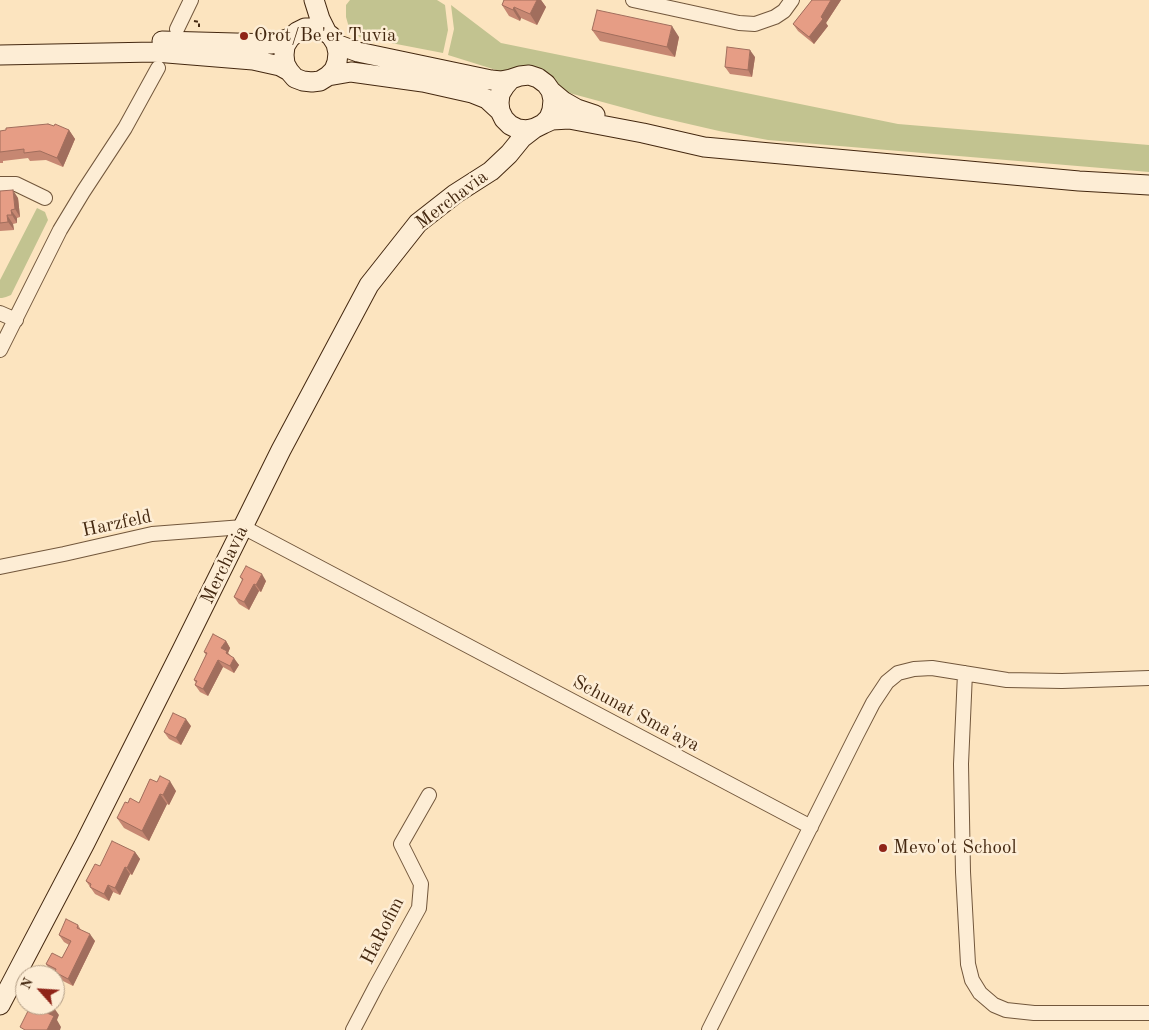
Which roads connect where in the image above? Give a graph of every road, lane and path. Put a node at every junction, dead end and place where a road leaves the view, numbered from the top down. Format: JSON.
{"nodes":[{"id":1,"x":191,"y":0,"type":"edge"},
{"id":2,"x":313,"y":0,"type":"edge"},
{"id":3,"x":633,"y":0,"type":"edge"},
{"id":4,"x":792,"y":0,"type":"edge"},
{"id":5,"x":177,"y":29,"type":"dead end"},
{"id":6,"x":295,"y":34,"type":"junction"},
{"id":7,"x":332,"y":38,"type":"junction"},
{"id":8,"x":0,"y":54,"type":"edge"},
{"id":9,"x":158,"y":68,"type":"dead end"},
{"id":10,"x":289,"y":71,"type":"junction"},
{"id":11,"x":328,"y":76,"type":"junction"},
{"id":12,"x":511,"y":79,"type":"junction"},
{"id":13,"x":551,"y":91,"type":"junction"},
{"id":14,"x":502,"y":115,"type":"junction"},
{"id":15,"x":539,"y":126,"type":"junction"},
{"id":16,"x":643,"y":133,"type":"junction"},
{"id":17,"x":500,"y":164,"type":"junction"},
{"id":18,"x":0,"y":184,"type":"edge"},
{"id":19,"x":1149,"y":185,"type":"edge"},
{"id":20,"x":45,"y":198,"type":"dead end"},
{"id":21,"x":0,"y":313,"type":"edge"},
{"id":22,"x":16,"y":320,"type":"junction"},
{"id":23,"x":0,"y":350,"type":"edge"},
{"id":24,"x":243,"y":527,"type":"junction"},
{"id":25,"x":0,"y":567,"type":"edge"},
{"id":26,"x":965,"y":673,"type":"junction"},
{"id":27,"x":1149,"y":678,"type":"edge"},
{"id":28,"x":429,"y":795,"type":"dead end"},
{"id":29,"x":811,"y":827,"type":"junction"},
{"id":30,"x":0,"y":1006,"type":"edge"},
{"id":31,"x":1149,"y":1013,"type":"edge"},
{"id":32,"x":353,"y":1030,"type":"edge"},
{"id":33,"x":708,"y":1030,"type":"edge"}],
"edges":[{"from":1,"to":5,"type":"street"},
{"from":2,"to":6,"type":"main road"},
{"from":2,"to":7,"type":"main road"},
{"from":3,"to":4,"type":"street"},
{"from":6,"to":7,"type":"main road"},
{"from":6,"to":8,"type":"main road"},
{"from":6,"to":10,"type":"main road"},
{"from":7,"to":11,"type":"main road"},
{"from":7,"to":12,"type":"main road"},
{"from":8,"to":10,"type":"main road"},
{"from":9,"to":22,"type":"street"},
{"from":10,"to":11,"type":"main road"},
{"from":11,"to":14,"type":"main road"},
{"from":12,"to":13,"type":"main road"},
{"from":12,"to":14,"type":"main road"},
{"from":13,"to":15,"type":"main road"},
{"from":13,"to":16,"type":"main road"},
{"from":14,"to":15,"type":"main road"},
{"from":14,"to":17,"type":"main road","name":"Merchavia"},
{"from":15,"to":16,"type":"main road"},
{"from":15,"to":17,"type":"main road","name":"Merchavia"},
{"from":16,"to":19,"type":"main road"},
{"from":17,"to":24,"type":"main road","name":"Merchavia"},
{"from":18,"to":20,"type":"street"},
{"from":21,"to":22,"type":"street"},
{"from":22,"to":23,"type":"street"},
{"from":24,"to":25,"type":"street","name":"Harzfeld"},
{"from":24,"to":29,"type":"street","name":"Schunat Sma'aya"},
{"from":24,"to":30,"type":"main road","name":"Merchavia"},
{"from":26,"to":27,"type":"street"},
{"from":26,"to":29,"type":"street"},
{"from":26,"to":31,"type":"street"},
{"from":28,"to":32,"type":"street","name":"HaRofim"},
{"from":29,"to":33,"type":"street"}]}
